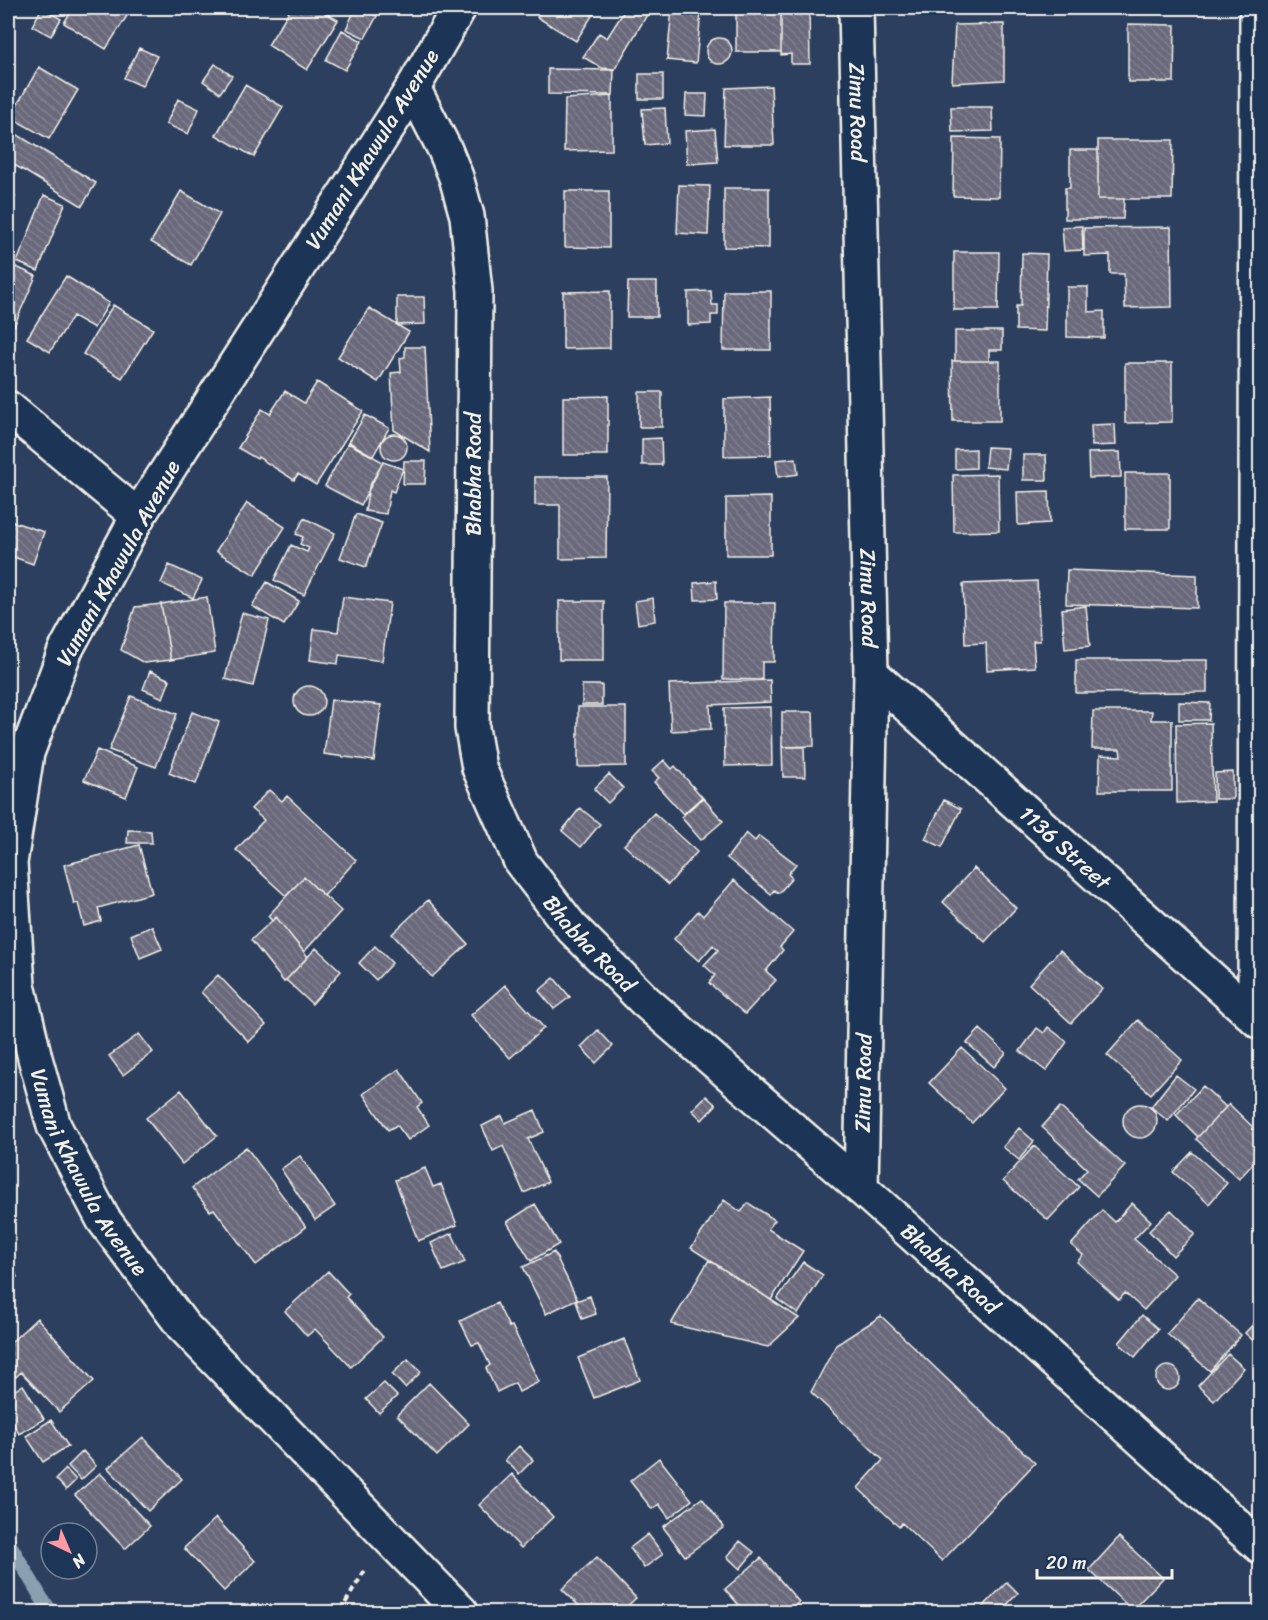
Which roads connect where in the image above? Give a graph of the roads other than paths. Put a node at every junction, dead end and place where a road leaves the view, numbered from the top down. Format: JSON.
{"nodes":[{"id":1,"x":459,"y":8,"type":"edge"},
{"id":2,"x":856,"y":8,"type":"edge"},
{"id":3,"x":1257,"y":8,"type":"edge"},
{"id":4,"x":413,"y":88,"type":"junction"},
{"id":5,"x":8,"y":408,"type":"edge"},
{"id":6,"x":138,"y":516,"type":"junction"},
{"id":7,"x":871,"y":673,"type":"junction"},
{"id":8,"x":1258,"y":1020,"type":"edge"},
{"id":9,"x":861,"y":1188,"type":"junction"},
{"id":10,"x":1260,"y":1546,"type":"edge"},
{"id":11,"x":461,"y":1612,"type":"edge"}],
"edges":[{"from":1,"to":4,"type":"street","name":"Vumani Khawula Avenue"},
{"from":2,"to":7,"type":"street","name":"Zimu Road"},
{"from":3,"to":8,"type":"street"},
{"from":4,"to":6,"type":"street","name":"Vumani Khawula Avenue"},
{"from":4,"to":9,"type":"street","name":"Bhabha Road"},
{"from":5,"to":6,"type":"street"},
{"from":6,"to":11,"type":"street","name":"Vumani Khawula Avenue"},
{"from":7,"to":8,"type":"street","name":"1136 Street"},
{"from":7,"to":9,"type":"street","name":"Zimu Road"},
{"from":9,"to":10,"type":"street","name":"Bhabha Road"}]}
